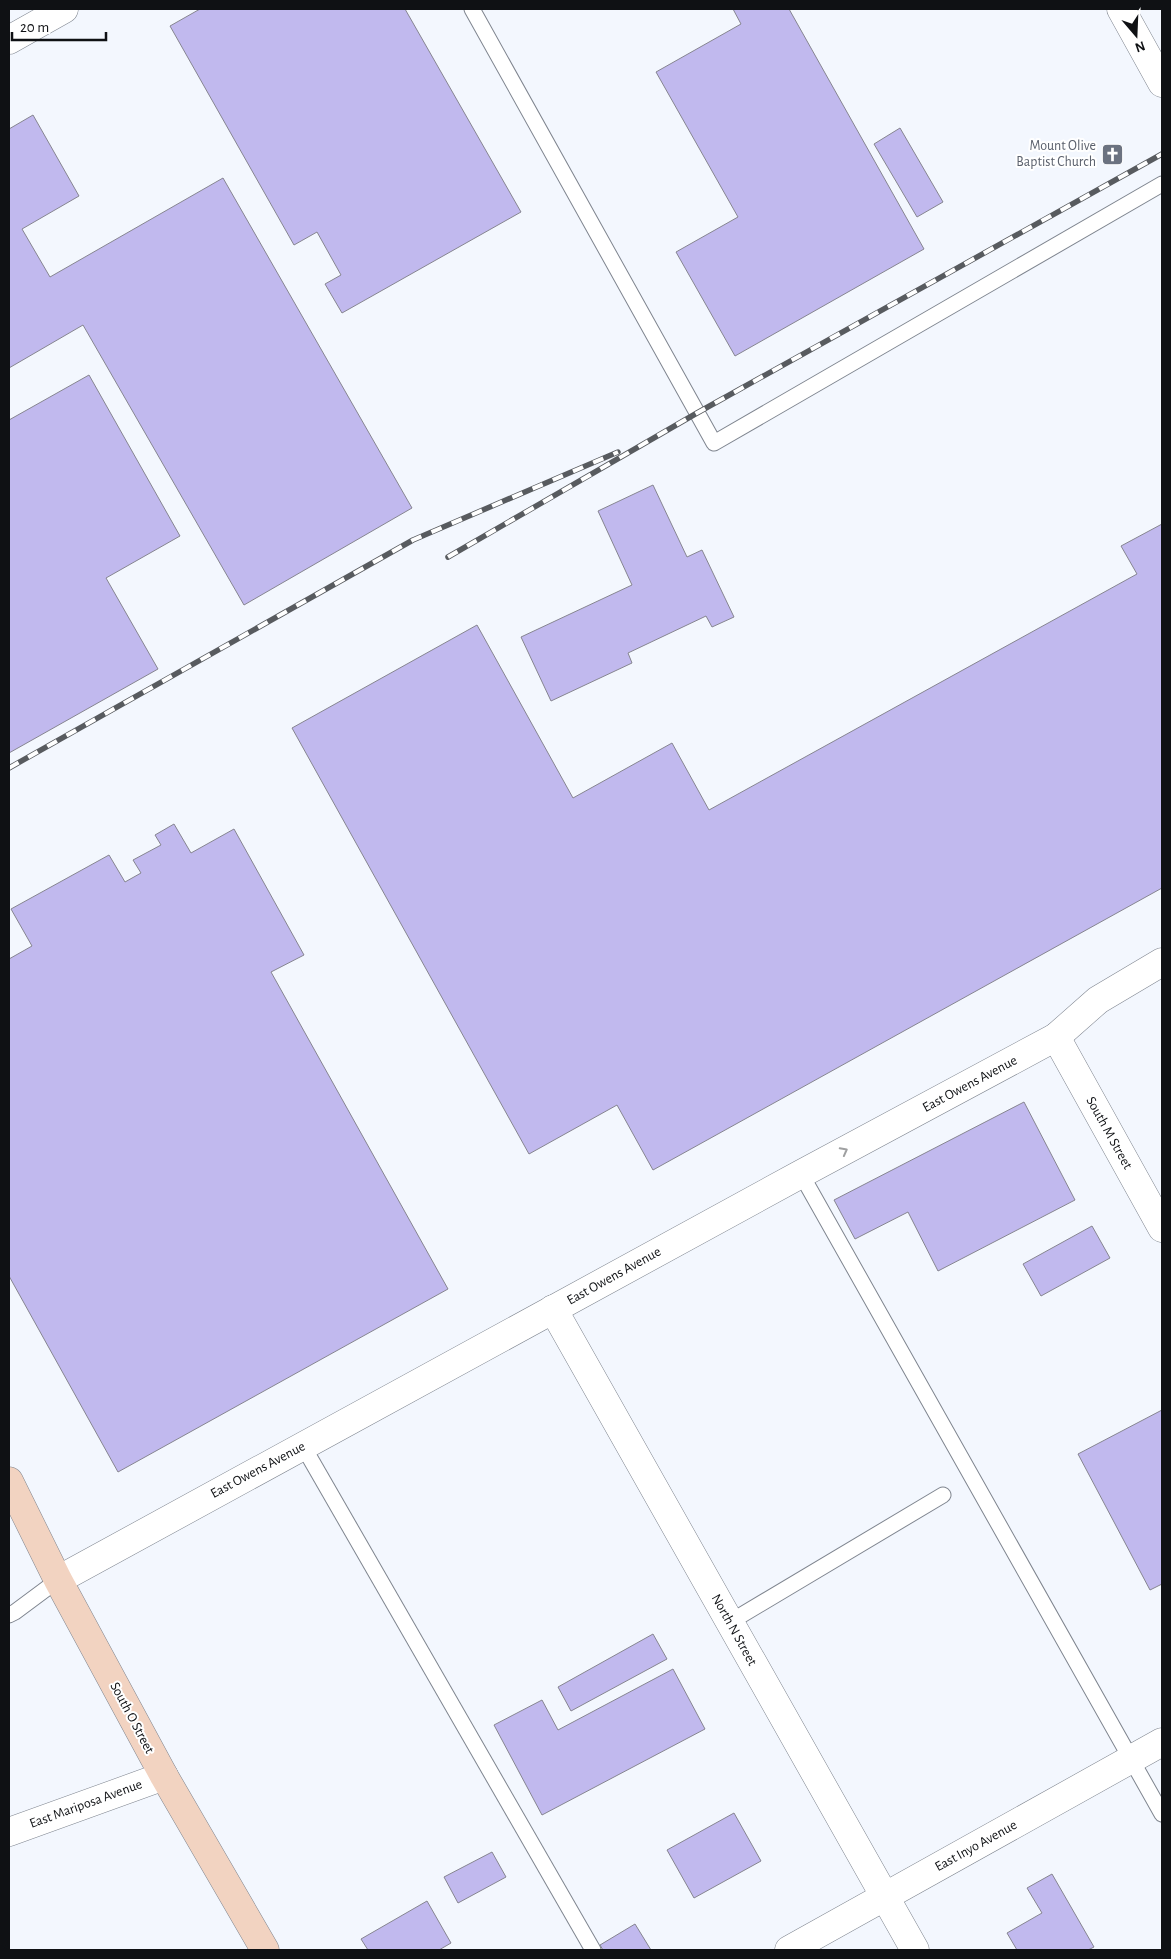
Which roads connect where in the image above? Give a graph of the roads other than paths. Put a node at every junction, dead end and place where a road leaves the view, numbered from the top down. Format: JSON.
{"nodes":[{"id":1,"x":64,"y":9,"type":"edge"},
{"id":2,"x":472,"y":9,"type":"edge"},
{"id":3,"x":1121,"y":9,"type":"edge"},
{"id":4,"x":9,"y":40,"type":"edge"},
{"id":5,"x":1162,"y":83,"type":"edge"},
{"id":6,"x":1162,"y":184,"type":"edge"},
{"id":7,"x":1162,"y":962,"type":"edge"},
{"id":8,"x":1056,"y":1037,"type":"junction"},
{"id":9,"x":801,"y":1174,"type":"junction"},
{"id":10,"x":1162,"y":1228,"type":"edge"},
{"id":11,"x":553,"y":1309,"type":"junction"},
{"id":12,"x":303,"y":1446,"type":"junction"},
{"id":13,"x":9,"y":1481,"type":"edge"},
{"id":14,"x":943,"y":1495,"type":"dead end"},
{"id":15,"x":58,"y":1580,"type":"junction"},
{"id":16,"x":9,"y":1615,"type":"edge"},
{"id":17,"x":730,"y":1622,"type":"junction"},
{"id":18,"x":1162,"y":1742,"type":"edge"},
{"id":19,"x":1132,"y":1759,"type":"junction"},
{"id":20,"x":164,"y":1776,"type":"junction"},
{"id":21,"x":1162,"y":1814,"type":"edge"},
{"id":22,"x":9,"y":1832,"type":"edge"},
{"id":23,"x":886,"y":1897,"type":"junction"},
{"id":24,"x":265,"y":1950,"type":"edge"},
{"id":25,"x":593,"y":1950,"type":"edge"},
{"id":26,"x":789,"y":1950,"type":"edge"},
{"id":27,"x":915,"y":1950,"type":"edge"}],
"edges":[{"from":1,"to":4,"type":"street"},
{"from":2,"to":6,"type":"lane"},
{"from":3,"to":5,"type":"street"},
{"from":7,"to":8,"type":"street","name":"East Owens Avenue"},
{"from":9,"to":8,"type":"street","name":"East Owens Avenue","one_way":true},
{"from":8,"to":10,"type":"street","name":"South M Street"},
{"from":9,"to":11,"type":"street","name":"East Owens Avenue"},
{"from":9,"to":19,"type":"lane"},
{"from":11,"to":12,"type":"street","name":"East Owens Avenue"},
{"from":11,"to":17,"type":"street","name":"North N Street"},
{"from":12,"to":15,"type":"street","name":"East Owens Avenue"},
{"from":12,"to":25,"type":"lane"},
{"from":13,"to":15,"type":"main road","name":"South O Street"},
{"from":14,"to":17,"type":"lane"},
{"from":15,"to":16,"type":"lane"},
{"from":15,"to":20,"type":"main road","name":"South O Street"},
{"from":17,"to":23,"type":"street","name":"North N Street"},
{"from":18,"to":19,"type":"street","name":"East Inyo Avenue"},
{"from":19,"to":21,"type":"lane"},
{"from":19,"to":23,"type":"street","name":"East Inyo Avenue"},
{"from":20,"to":22,"type":"street","name":"East Mariposa Avenue"},
{"from":20,"to":24,"type":"main road","name":"South O Street"},
{"from":23,"to":26,"type":"street","name":"East Inyo Avenue"},
{"from":23,"to":27,"type":"street","name":"North N Street"}]}
